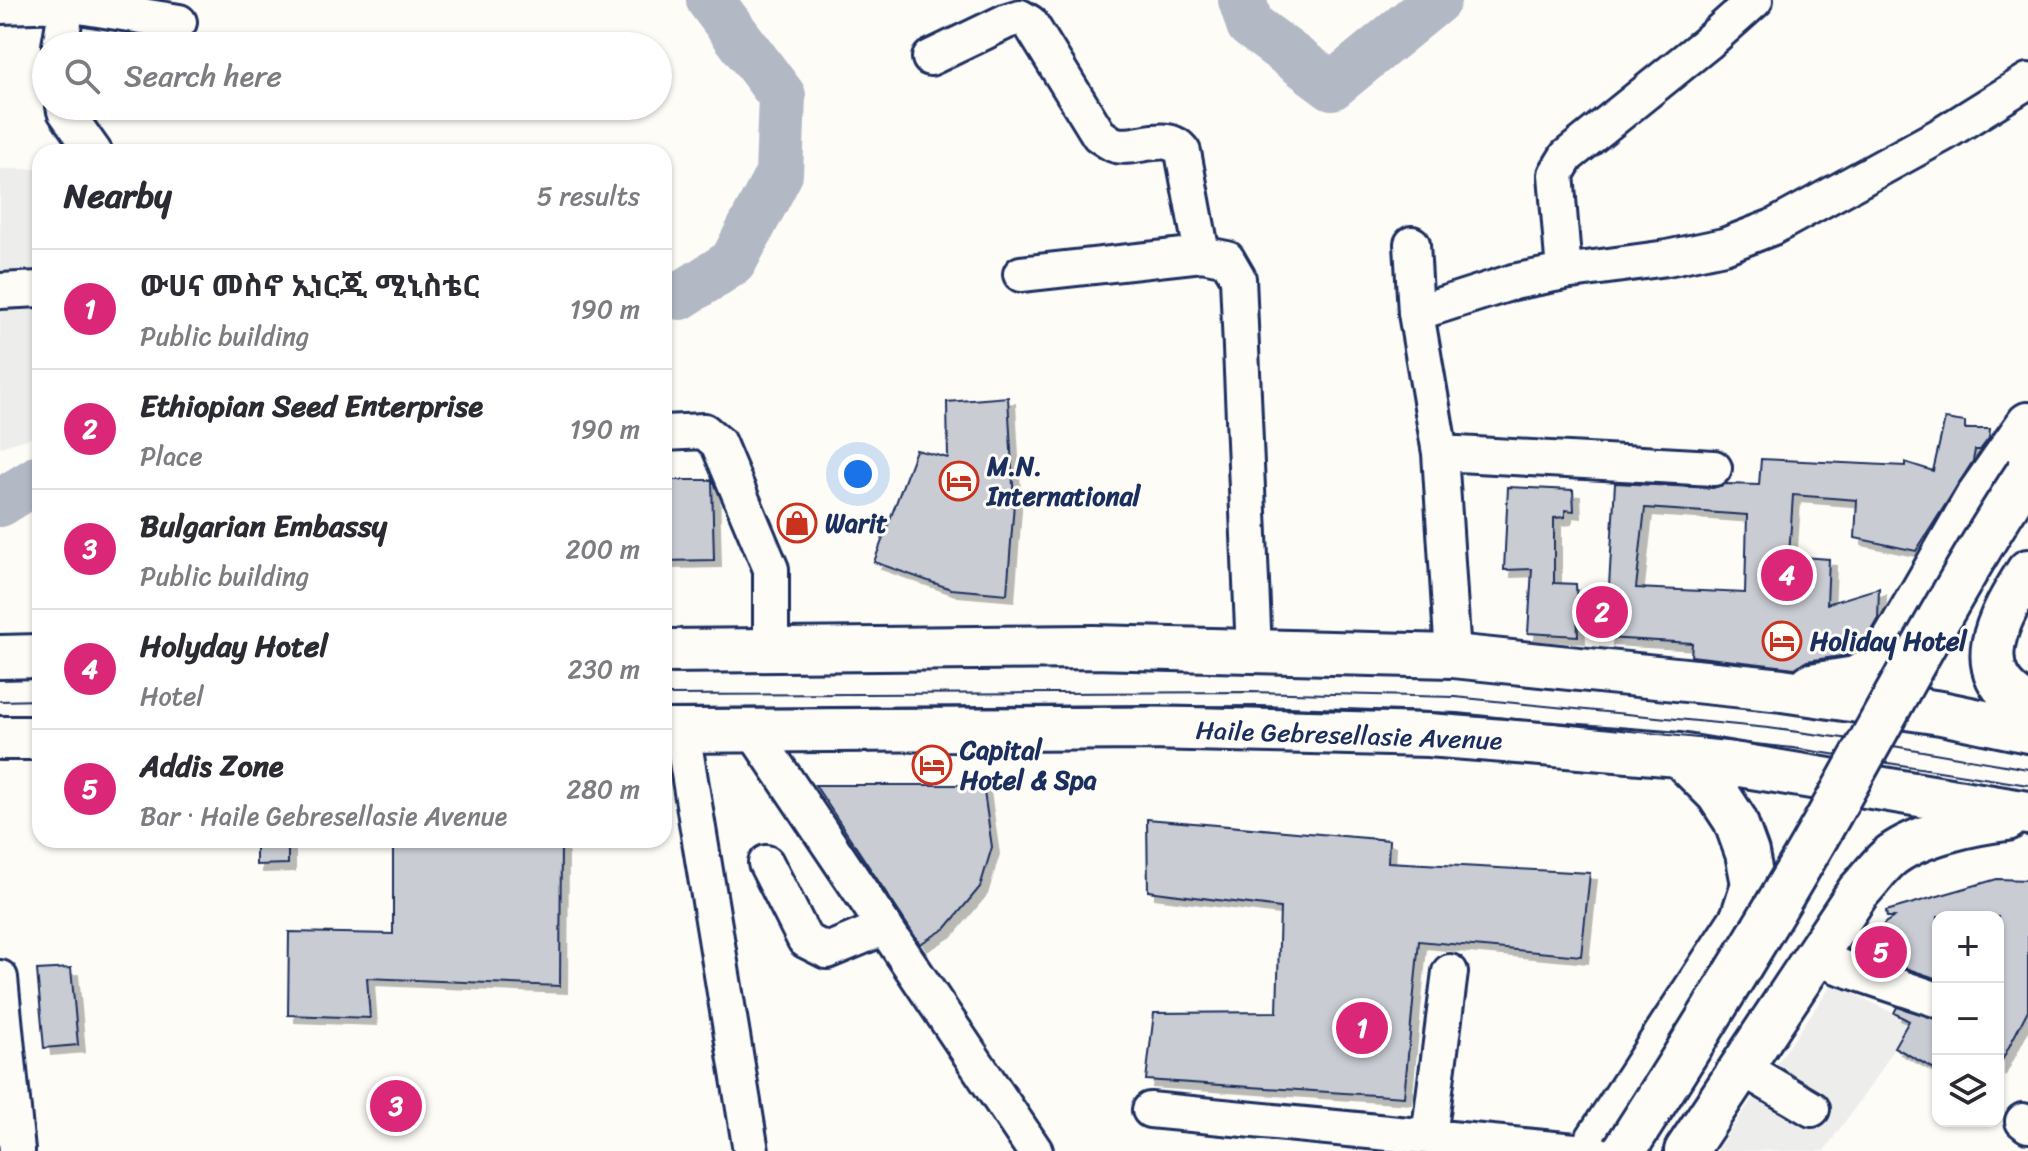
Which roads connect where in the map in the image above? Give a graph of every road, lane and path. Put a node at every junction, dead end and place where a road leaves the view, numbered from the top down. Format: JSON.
{"nodes":[{"id":1,"x":1755,"y":0,"type":"edge"},
{"id":2,"x":68,"y":2,"type":"edge"},
{"id":3,"x":0,"y":6,"type":"edge"},
{"id":4,"x":179,"y":22,"type":"dead end"},
{"id":5,"x":63,"y":32,"type":"edge"},
{"id":6,"x":930,"y":58,"type":"dead end"},
{"id":7,"x":2028,"y":81,"type":"edge"},
{"id":8,"x":71,"y":120,"type":"edge"},
{"id":9,"x":88,"y":144,"type":"edge"},
{"id":10,"x":1412,"y":244,"type":"dead end"},
{"id":11,"x":1202,"y":254,"type":"junction"},
{"id":12,"x":1564,"y":272,"type":"junction"},
{"id":13,"x":1021,"y":274,"type":"dead end"},
{"id":14,"x":32,"y":289,"type":"edge"},
{"id":15,"x":0,"y":291,"type":"edge"},
{"id":16,"x":1416,"y":313,"type":"junction"},
{"id":17,"x":2028,"y":424,"type":"edge"},
{"id":18,"x":672,"y":433,"type":"edge"},
{"id":19,"x":1440,"y":453,"type":"junction"},
{"id":20,"x":1714,"y":468,"type":"dead end"},
{"id":21,"x":2028,"y":472,"type":"edge"},
{"id":22,"x":2028,"y":521,"type":"edge"},
{"id":23,"x":2028,"y":571,"type":"edge"},
{"id":24,"x":771,"y":649,"type":"junction"},
{"id":25,"x":672,"y":651,"type":"edge"},
{"id":26,"x":1254,"y":652,"type":"junction"},
{"id":27,"x":32,"y":656,"type":"edge"},
{"id":28,"x":1453,"y":656,"type":"junction"},
{"id":29,"x":0,"y":657,"type":"edge"},
{"id":30,"x":1782,"y":690,"type":"junction"},
{"id":31,"x":2028,"y":706,"type":"edge"},
{"id":32,"x":673,"y":731,"type":"edge"},
{"id":33,"x":753,"y":731,"type":"junction"},
{"id":34,"x":2028,"y":731,"type":"edge"},
{"id":35,"x":0,"y":738,"type":"edge"},
{"id":36,"x":32,"y":738,"type":"edge"},
{"id":37,"x":1679,"y":755,"type":"junction"},
{"id":38,"x":2028,"y":815,"type":"edge"},
{"id":39,"x":766,"y":863,"type":"dead end"},
{"id":40,"x":885,"y":927,"type":"junction"},
{"id":41,"x":1814,"y":956,"type":"junction"},
{"id":42,"x":1450,"y":972,"type":"dead end"},
{"id":43,"x":0,"y":978,"type":"edge"},
{"id":44,"x":1932,"y":998,"type":"edge"},
{"id":45,"x":1741,"y":1067,"type":"junction"},
{"id":46,"x":5,"y":1083,"type":"edge"},
{"id":47,"x":1812,"y":1109,"type":"dead end"},
{"id":48,"x":1150,"y":1110,"type":"dead end"},
{"id":49,"x":1429,"y":1137,"type":"junction"},
{"id":50,"x":17,"y":1151,"type":"edge"},
{"id":51,"x":751,"y":1151,"type":"edge"},
{"id":52,"x":1035,"y":1151,"type":"edge"},
{"id":53,"x":1575,"y":1151,"type":"edge"},
{"id":54,"x":1590,"y":1151,"type":"edge"},
{"id":55,"x":1624,"y":1151,"type":"edge"},
{"id":56,"x":1653,"y":1151,"type":"edge"},
{"id":57,"x":1686,"y":1151,"type":"edge"}],
"edges":[{"from":1,"to":12,"type":"street"},
{"from":2,"to":3,"type":"street"},
{"from":2,"to":4,"type":"street"},
{"from":2,"to":5,"type":"street"},
{"from":6,"to":11,"type":"street"},
{"from":7,"to":12,"type":"street"},
{"from":8,"to":9,"type":"street"},
{"from":10,"to":16,"type":"street"},
{"from":11,"to":13,"type":"street"},
{"from":11,"to":26,"type":"street"},
{"from":12,"to":16,"type":"street"},
{"from":14,"to":15,"type":"street"},
{"from":16,"to":19,"type":"street"},
{"from":17,"to":30,"type":"main road"},
{"from":18,"to":24,"type":"street"},
{"from":19,"to":20,"type":"street"},
{"from":19,"to":28,"type":"street"},
{"from":21,"to":55,"type":"main road","bridge":true},
{"from":22,"to":56,"type":"main road"},
{"from":23,"to":31,"type":"main road"},
{"from":24,"to":25,"type":"main road"},
{"from":24,"to":26,"type":"main road"},
{"from":26,"to":28,"type":"main road"},
{"from":27,"to":29,"type":"main road"},
{"from":28,"to":30,"type":"main road"},
{"from":30,"to":34,"type":"main road"},
{"from":32,"to":33,"type":"main road","name":"Haile Gebresellasie Avenue"},
{"from":32,"to":51,"type":"street"},
{"from":33,"to":37,"type":"main road","name":"Haile Gebresellasie Avenue"},
{"from":33,"to":40,"type":"street"},
{"from":35,"to":36,"type":"main road"},
{"from":37,"to":38,"type":"main road","name":"Haile Gebresellasie Avenue"},
{"from":37,"to":54,"type":"main road"},
{"from":38,"to":41,"type":"main road"},
{"from":39,"to":40,"type":"street"},
{"from":40,"to":52,"type":"street"},
{"from":41,"to":44,"type":"street"},
{"from":41,"to":45,"type":"main road"},
{"from":42,"to":49,"type":"street"},
{"from":43,"to":46,"type":"street"},
{"from":45,"to":47,"type":"street"},
{"from":45,"to":57,"type":"main road"},
{"from":46,"to":50,"type":"street"},
{"from":48,"to":49,"type":"street"},
{"from":49,"to":53,"type":"street"}]}
